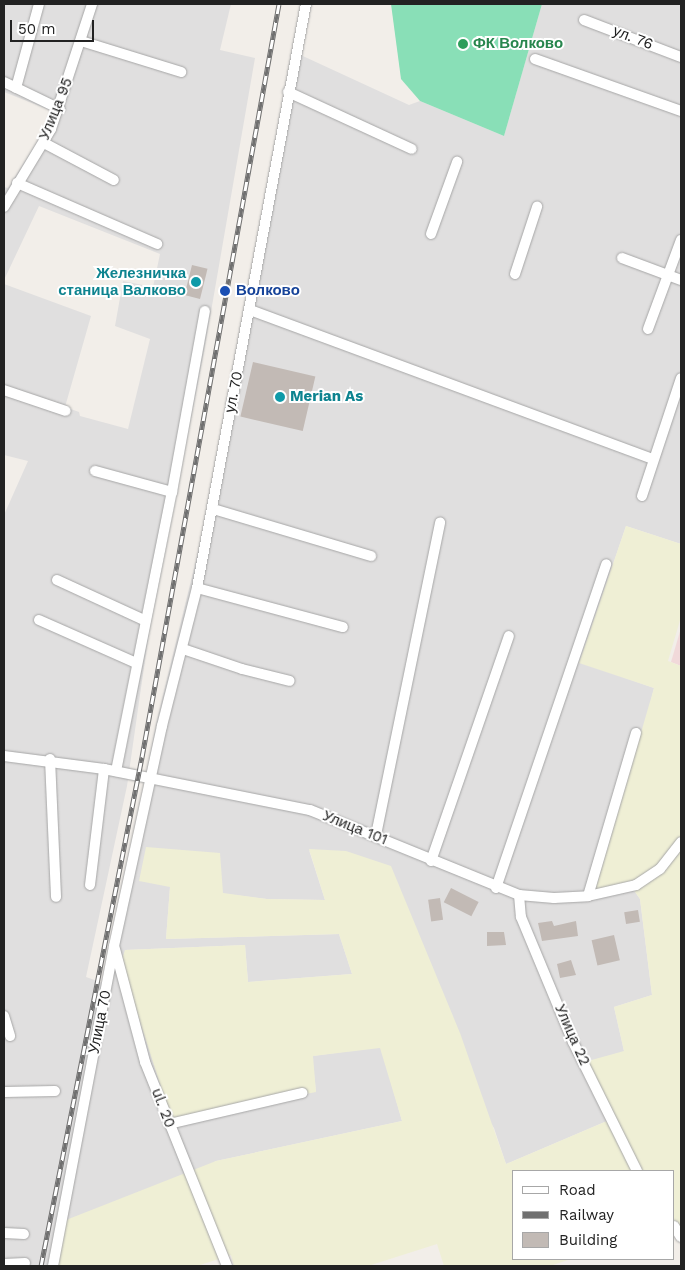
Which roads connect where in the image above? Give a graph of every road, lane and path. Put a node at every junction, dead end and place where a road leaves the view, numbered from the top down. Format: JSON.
{"nodes":[{"id":1,"x":39,"y":4,"type":"edge"},
{"id":2,"x":92,"y":4,"type":"edge"},
{"id":3,"x":306,"y":4,"type":"edge"},
{"id":4,"x":584,"y":20,"type":"dead end"},
{"id":5,"x":81,"y":41,"type":"junction"},
{"id":6,"x":681,"y":57,"type":"edge"},
{"id":7,"x":535,"y":58,"type":"dead end"},
{"id":8,"x":181,"y":72,"type":"dead end"},
{"id":9,"x":4,"y":82,"type":"edge"},
{"id":10,"x":16,"y":88,"type":"junction"},
{"id":11,"x":288,"y":92,"type":"junction"},
{"id":12,"x":60,"y":108,"type":"junction"},
{"id":13,"x":681,"y":111,"type":"edge"},
{"id":14,"x":44,"y":143,"type":"junction"},
{"id":15,"x":412,"y":149,"type":"dead end"},
{"id":16,"x":458,"y":162,"type":"dead end"},
{"id":17,"x":114,"y":180,"type":"dead end"},
{"id":18,"x":17,"y":183,"type":"junction"},
{"id":19,"x":8,"y":192,"type":"edge"},
{"id":20,"x":4,"y":207,"type":"edge"},
{"id":21,"x":537,"y":207,"type":"dead end"},
{"id":22,"x":431,"y":234,"type":"dead end"},
{"id":23,"x":681,"y":240,"type":"edge"},
{"id":24,"x":157,"y":244,"type":"dead end"},
{"id":25,"x":622,"y":258,"type":"dead end"},
{"id":26,"x":515,"y":274,"type":"dead end"},
{"id":27,"x":668,"y":274,"type":"junction"},
{"id":28,"x":681,"y":280,"type":"edge"},
{"id":29,"x":250,"y":310,"type":"junction"},
{"id":30,"x":205,"y":311,"type":"dead end"},
{"id":31,"x":648,"y":329,"type":"dead end"},
{"id":32,"x":681,"y":378,"type":"edge"},
{"id":33,"x":4,"y":390,"type":"edge"},
{"id":34,"x":66,"y":411,"type":"dead end"},
{"id":35,"x":652,"y":458,"type":"junction"},
{"id":36,"x":96,"y":472,"type":"dead end"},
{"id":37,"x":172,"y":492,"type":"junction"},
{"id":38,"x":642,"y":496,"type":"dead end"},
{"id":39,"x":213,"y":509,"type":"junction"},
{"id":40,"x":440,"y":522,"type":"dead end"},
{"id":41,"x":371,"y":556,"type":"dead end"},
{"id":42,"x":606,"y":564,"type":"dead end"},
{"id":43,"x":56,"y":580,"type":"dead end"},
{"id":44,"x":197,"y":588,"type":"junction"},
{"id":45,"x":39,"y":620,"type":"dead end"},
{"id":46,"x":144,"y":620,"type":"junction"},
{"id":47,"x":343,"y":627,"type":"dead end"},
{"id":48,"x":509,"y":636,"type":"dead end"},
{"id":49,"x":184,"y":649,"type":"junction"},
{"id":50,"x":136,"y":663,"type":"junction"},
{"id":51,"x":290,"y":681,"type":"dead end"},
{"id":52,"x":636,"y":733,"type":"dead end"},
{"id":53,"x":4,"y":756,"type":"edge"},
{"id":54,"x":50,"y":760,"type":"junction"},
{"id":55,"x":104,"y":769,"type":"junction"},
{"id":56,"x":116,"y":771,"type":"junction"},
{"id":57,"x":152,"y":778,"type":"junction"},
{"id":58,"x":376,"y":835,"type":"junction"},
{"id":59,"x":681,"y":842,"type":"edge"},
{"id":60,"x":431,"y":860,"type":"junction"},
{"id":61,"x":90,"y":885,"type":"dead end"},
{"id":62,"x":496,"y":888,"type":"junction"},
{"id":63,"x":519,"y":895,"type":"junction"},
{"id":64,"x":588,"y":896,"type":"junction"},
{"id":65,"x":56,"y":897,"type":"dead end"},
{"id":66,"x":114,"y":946,"type":"junction"},
{"id":67,"x":4,"y":1016,"type":"edge"},
{"id":68,"x":10,"y":1036,"type":"dead end"},
{"id":69,"x":55,"y":1091,"type":"dead end"},
{"id":70,"x":4,"y":1092,"type":"edge"},
{"id":71,"x":302,"y":1093,"type":"dead end"},
{"id":72,"x":169,"y":1124,"type":"junction"},
{"id":73,"x":636,"y":1170,"type":"edge"},
{"id":74,"x":4,"y":1233,"type":"edge"},
{"id":75,"x":24,"y":1234,"type":"dead end"},
{"id":76,"x":25,"y":1263,"type":"dead end"},
{"id":77,"x":4,"y":1264,"type":"edge"},
{"id":78,"x":53,"y":1266,"type":"edge"},
{"id":79,"x":227,"y":1266,"type":"edge"}],
"edges":[{"from":1,"to":10,"type":"street"},
{"from":2,"to":5,"type":"street","name":"Улица 95"},
{"from":3,"to":11,"type":"street","name":"ул. 70"},
{"from":4,"to":6,"type":"street","name":"ул. 76"},
{"from":5,"to":8,"type":"street"},
{"from":5,"to":12,"type":"street","name":"Улица 95"},
{"from":7,"to":13,"type":"street"},
{"from":9,"to":10,"type":"street"},
{"from":10,"to":12,"type":"street"},
{"from":11,"to":15,"type":"street"},
{"from":11,"to":29,"type":"street","name":"ул. 70"},
{"from":12,"to":14,"type":"street","name":"Улица 95"},
{"from":14,"to":17,"type":"street"},
{"from":14,"to":18,"type":"street","name":"Улица 95"},
{"from":16,"to":22,"type":"street"},
{"from":18,"to":19,"type":"street","name":"Улица 95"},
{"from":18,"to":24,"type":"street"},
{"from":19,"to":20,"type":"street","name":"Улица 95"},
{"from":21,"to":26,"type":"street"},
{"from":23,"to":27,"type":"street"},
{"from":25,"to":27,"type":"street"},
{"from":27,"to":28,"type":"street"},
{"from":27,"to":31,"type":"street"},
{"from":29,"to":35,"type":"street"},
{"from":29,"to":39,"type":"street","name":"ул. 70"},
{"from":30,"to":37,"type":"street"},
{"from":32,"to":35,"type":"street"},
{"from":33,"to":34,"type":"street"},
{"from":35,"to":38,"type":"street"},
{"from":36,"to":37,"type":"street"},
{"from":37,"to":46,"type":"street"},
{"from":39,"to":41,"type":"street"},
{"from":39,"to":44,"type":"street","name":"ул. 70"},
{"from":40,"to":58,"type":"street"},
{"from":42,"to":62,"type":"street"},
{"from":43,"to":46,"type":"street"},
{"from":44,"to":47,"type":"street"},
{"from":44,"to":49,"type":"street","name":"ул. 70"},
{"from":45,"to":50,"type":"street"},
{"from":46,"to":50,"type":"street"},
{"from":48,"to":60,"type":"street"},
{"from":49,"to":51,"type":"street"},
{"from":49,"to":57,"type":"street","name":"ул. 70"},
{"from":50,"to":56,"type":"street"},
{"from":52,"to":64,"type":"street"},
{"from":53,"to":54,"type":"street","name":"Улица 101"},
{"from":54,"to":55,"type":"street","name":"Улица 101"},
{"from":54,"to":65,"type":"street"},
{"from":55,"to":56,"type":"street","name":"Улица 101"},
{"from":55,"to":61,"type":"street"},
{"from":56,"to":57,"type":"street","name":"Улица 101"},
{"from":57,"to":58,"type":"street","name":"Улица 101"},
{"from":57,"to":66,"type":"street","name":"Улица 70"},
{"from":58,"to":60,"type":"street","name":"Улица 101"},
{"from":59,"to":64,"type":"street","name":"Улица 101"},
{"from":60,"to":62,"type":"street","name":"Улица 101"},
{"from":62,"to":63,"type":"street","name":"Улица 101"},
{"from":63,"to":64,"type":"street","name":"Улица 101"},
{"from":63,"to":73,"type":"street","name":"Улица 22"},
{"from":66,"to":72,"type":"street","name":"ul. 20"},
{"from":66,"to":78,"type":"street","name":"Улица 70"},
{"from":67,"to":68,"type":"street"},
{"from":69,"to":70,"type":"street"},
{"from":71,"to":72,"type":"street"},
{"from":72,"to":79,"type":"street","name":"ul. 20"},
{"from":74,"to":75,"type":"street"},
{"from":76,"to":77,"type":"street"}]}
